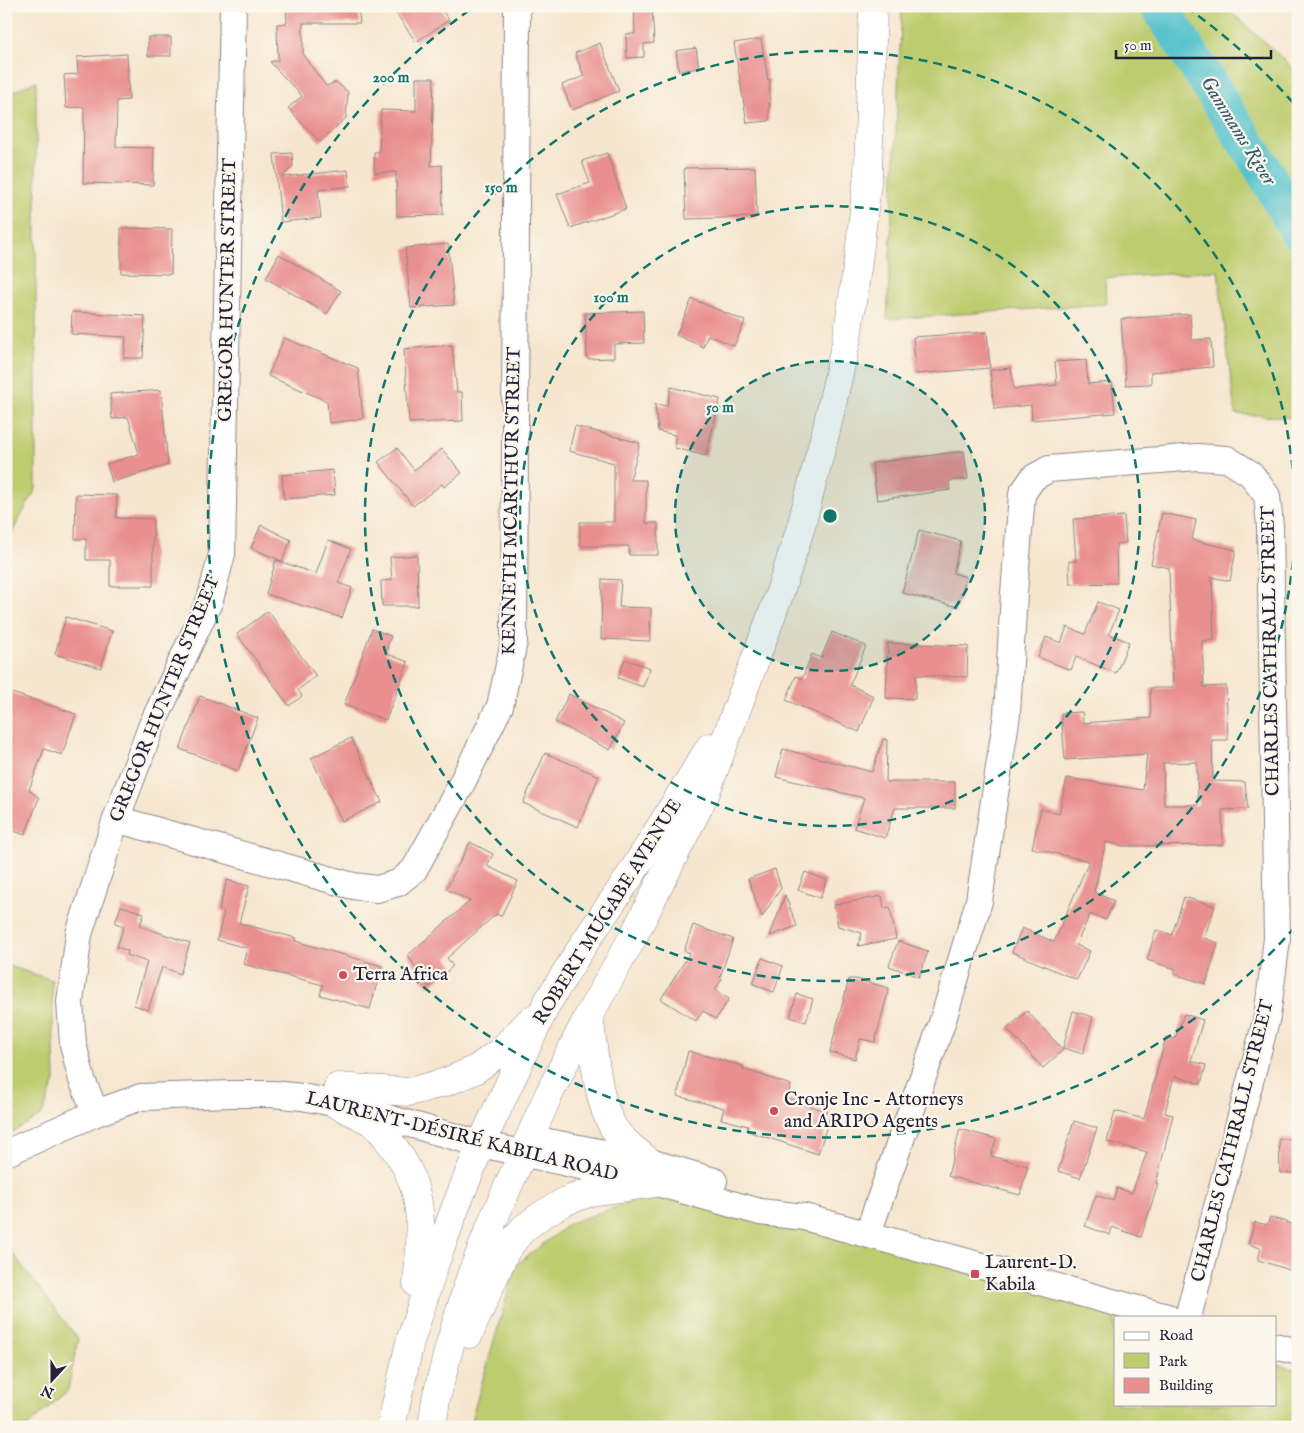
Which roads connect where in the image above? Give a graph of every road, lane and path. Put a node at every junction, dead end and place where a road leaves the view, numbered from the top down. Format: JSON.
{"nodes":[{"id":1,"x":233,"y":6,"type":"edge"},
{"id":2,"x":516,"y":6,"type":"edge"},
{"id":3,"x":873,"y":6,"type":"edge"},
{"id":4,"x":746,"y":688,"type":"junction"},
{"id":5,"x":116,"y":819,"type":"junction"},
{"id":6,"x":547,"y":1003,"type":"junction"},
{"id":7,"x":589,"y":1015,"type":"junction"},
{"id":8,"x":336,"y":1095,"type":"junction"},
{"id":9,"x":96,"y":1113,"type":"junction"},
{"id":10,"x":484,"y":1136,"type":"junction"},
{"id":11,"x":525,"y":1146,"type":"junction"},
{"id":12,"x":6,"y":1154,"type":"edge"},
{"id":13,"x":654,"y":1172,"type":"junction"},
{"id":14,"x":868,"y":1233,"type":"junction"},
{"id":15,"x":1163,"y":1316,"type":"edge"},
{"id":16,"x":1188,"y":1316,"type":"edge"},
{"id":17,"x":410,"y":1342,"type":"junction"},
{"id":18,"x":1276,"y":1346,"type":"edge"},
{"id":19,"x":1298,"y":1352,"type":"edge"},
{"id":20,"x":392,"y":1427,"type":"edge"},
{"id":21,"x":432,"y":1427,"type":"edge"},
{"id":22,"x":436,"y":1427,"type":"edge"}],
"edges":[{"from":1,"to":5,"type":"street","name":"GREGOR HUNTER STREET"},
{"from":2,"to":5,"type":"street","name":"KENNETH MCARTHUR STREET"},
{"from":3,"to":4,"type":"main road","name":"ROBERT MUGABE AVENUE"},
{"from":4,"to":6,"type":"main road","name":"ROBERT MUGABE AVENUE"},
{"from":4,"to":7,"type":"main road","name":"ROBERT MUGABE AVENUE"},
{"from":5,"to":9,"type":"street","name":"GREGOR HUNTER STREET"},
{"from":6,"to":8,"type":"main road"},
{"from":6,"to":10,"type":"main road","name":"ROBERT MUGABE AVENUE"},
{"from":7,"to":11,"type":"main road","name":"ROBERT MUGABE AVENUE"},
{"from":7,"to":13,"type":"main road"},
{"from":8,"to":9,"type":"street","name":"LAURENT-DÉSIRÉ KABILA ROAD"},
{"from":8,"to":10,"type":"street","name":"LAURENT-DÉSIRÉ KABILA ROAD"},
{"from":8,"to":17,"type":"main road"},
{"from":9,"to":12,"type":"street","name":"LAURENT-DÉSIRÉ KABILA ROAD"},
{"from":10,"to":11,"type":"street","name":"LAURENT-DÉSIRÉ KABILA ROAD"},
{"from":10,"to":17,"type":"main road","name":"ROBERT MUGABE AVENUE"},
{"from":11,"to":13,"type":"street","name":"LAURENT-DÉSIRÉ KABILA ROAD"},
{"from":11,"to":21,"type":"main road","name":"ROBERT MUGABE AVENUE"},
{"from":13,"to":14,"type":"street","name":"LAURENT-DÉSIRÉ KABILA ROAD"},
{"from":13,"to":22,"type":"main road"},
{"from":14,"to":15,"type":"street","name":"LAURENT-DÉSIRÉ KABILA ROAD"},
{"from":14,"to":16,"type":"street","name":"CHARLES CATHRALL STREET"},
{"from":17,"to":20,"type":"main road","name":"ROBERT MUGABE AVENUE"},
{"from":18,"to":19,"type":"street"}]}
